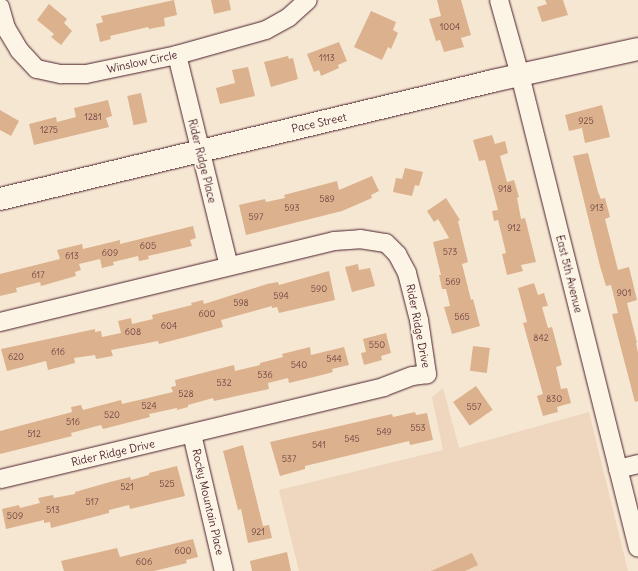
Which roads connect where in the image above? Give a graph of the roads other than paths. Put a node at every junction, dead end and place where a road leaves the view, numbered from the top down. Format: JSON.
{"nodes":[{"id":1,"x":308,"y":0,"type":"edge"},
{"id":2,"x":499,"y":0,"type":"edge"},
{"id":3,"x":0,"y":7,"type":"edge"},
{"id":4,"x":638,"y":49,"type":"edge"},
{"id":5,"x":177,"y":55,"type":"junction"},
{"id":6,"x":520,"y":75,"type":"junction"},
{"id":7,"x":200,"y":150,"type":"junction"},
{"id":8,"x":0,"y":199,"type":"edge"},
{"id":9,"x":228,"y":266,"type":"junction"},
{"id":10,"x":0,"y":322,"type":"edge"},
{"id":11,"x":192,"y":434,"type":"junction"},
{"id":12,"x":638,"y":464,"type":"edge"},
{"id":13,"x":618,"y":470,"type":"junction"},
{"id":14,"x":0,"y":479,"type":"edge"},
{"id":15,"x":638,"y":548,"type":"edge"},
{"id":16,"x":224,"y":571,"type":"edge"}],
"edges":[{"from":1,"to":5,"type":"street","name":"Winslow Circle"},
{"from":2,"to":6,"type":"street","name":"East 5th Avenue"},
{"from":3,"to":5,"type":"street","name":"Winslow Circle"},
{"from":4,"to":6,"type":"main road","name":"Pace Street"},
{"from":5,"to":7,"type":"street","name":"Rider Ridge Place"},
{"from":6,"to":7,"type":"main road","name":"Pace Street"},
{"from":6,"to":13,"type":"street","name":"East 5th Avenue"},
{"from":7,"to":8,"type":"main road","name":"Pace Street"},
{"from":7,"to":9,"type":"street","name":"Rider Ridge Place"},
{"from":9,"to":10,"type":"street","name":"Rider Ridge Drive"},
{"from":9,"to":11,"type":"street","name":"Rider Ridge Drive"},
{"from":11,"to":14,"type":"street","name":"Rider Ridge Drive"},
{"from":11,"to":16,"type":"street","name":"Rocky Mountain Place"},
{"from":12,"to":13,"type":"street"},
{"from":13,"to":15,"type":"street","name":"East 5th Avenue"}]}
